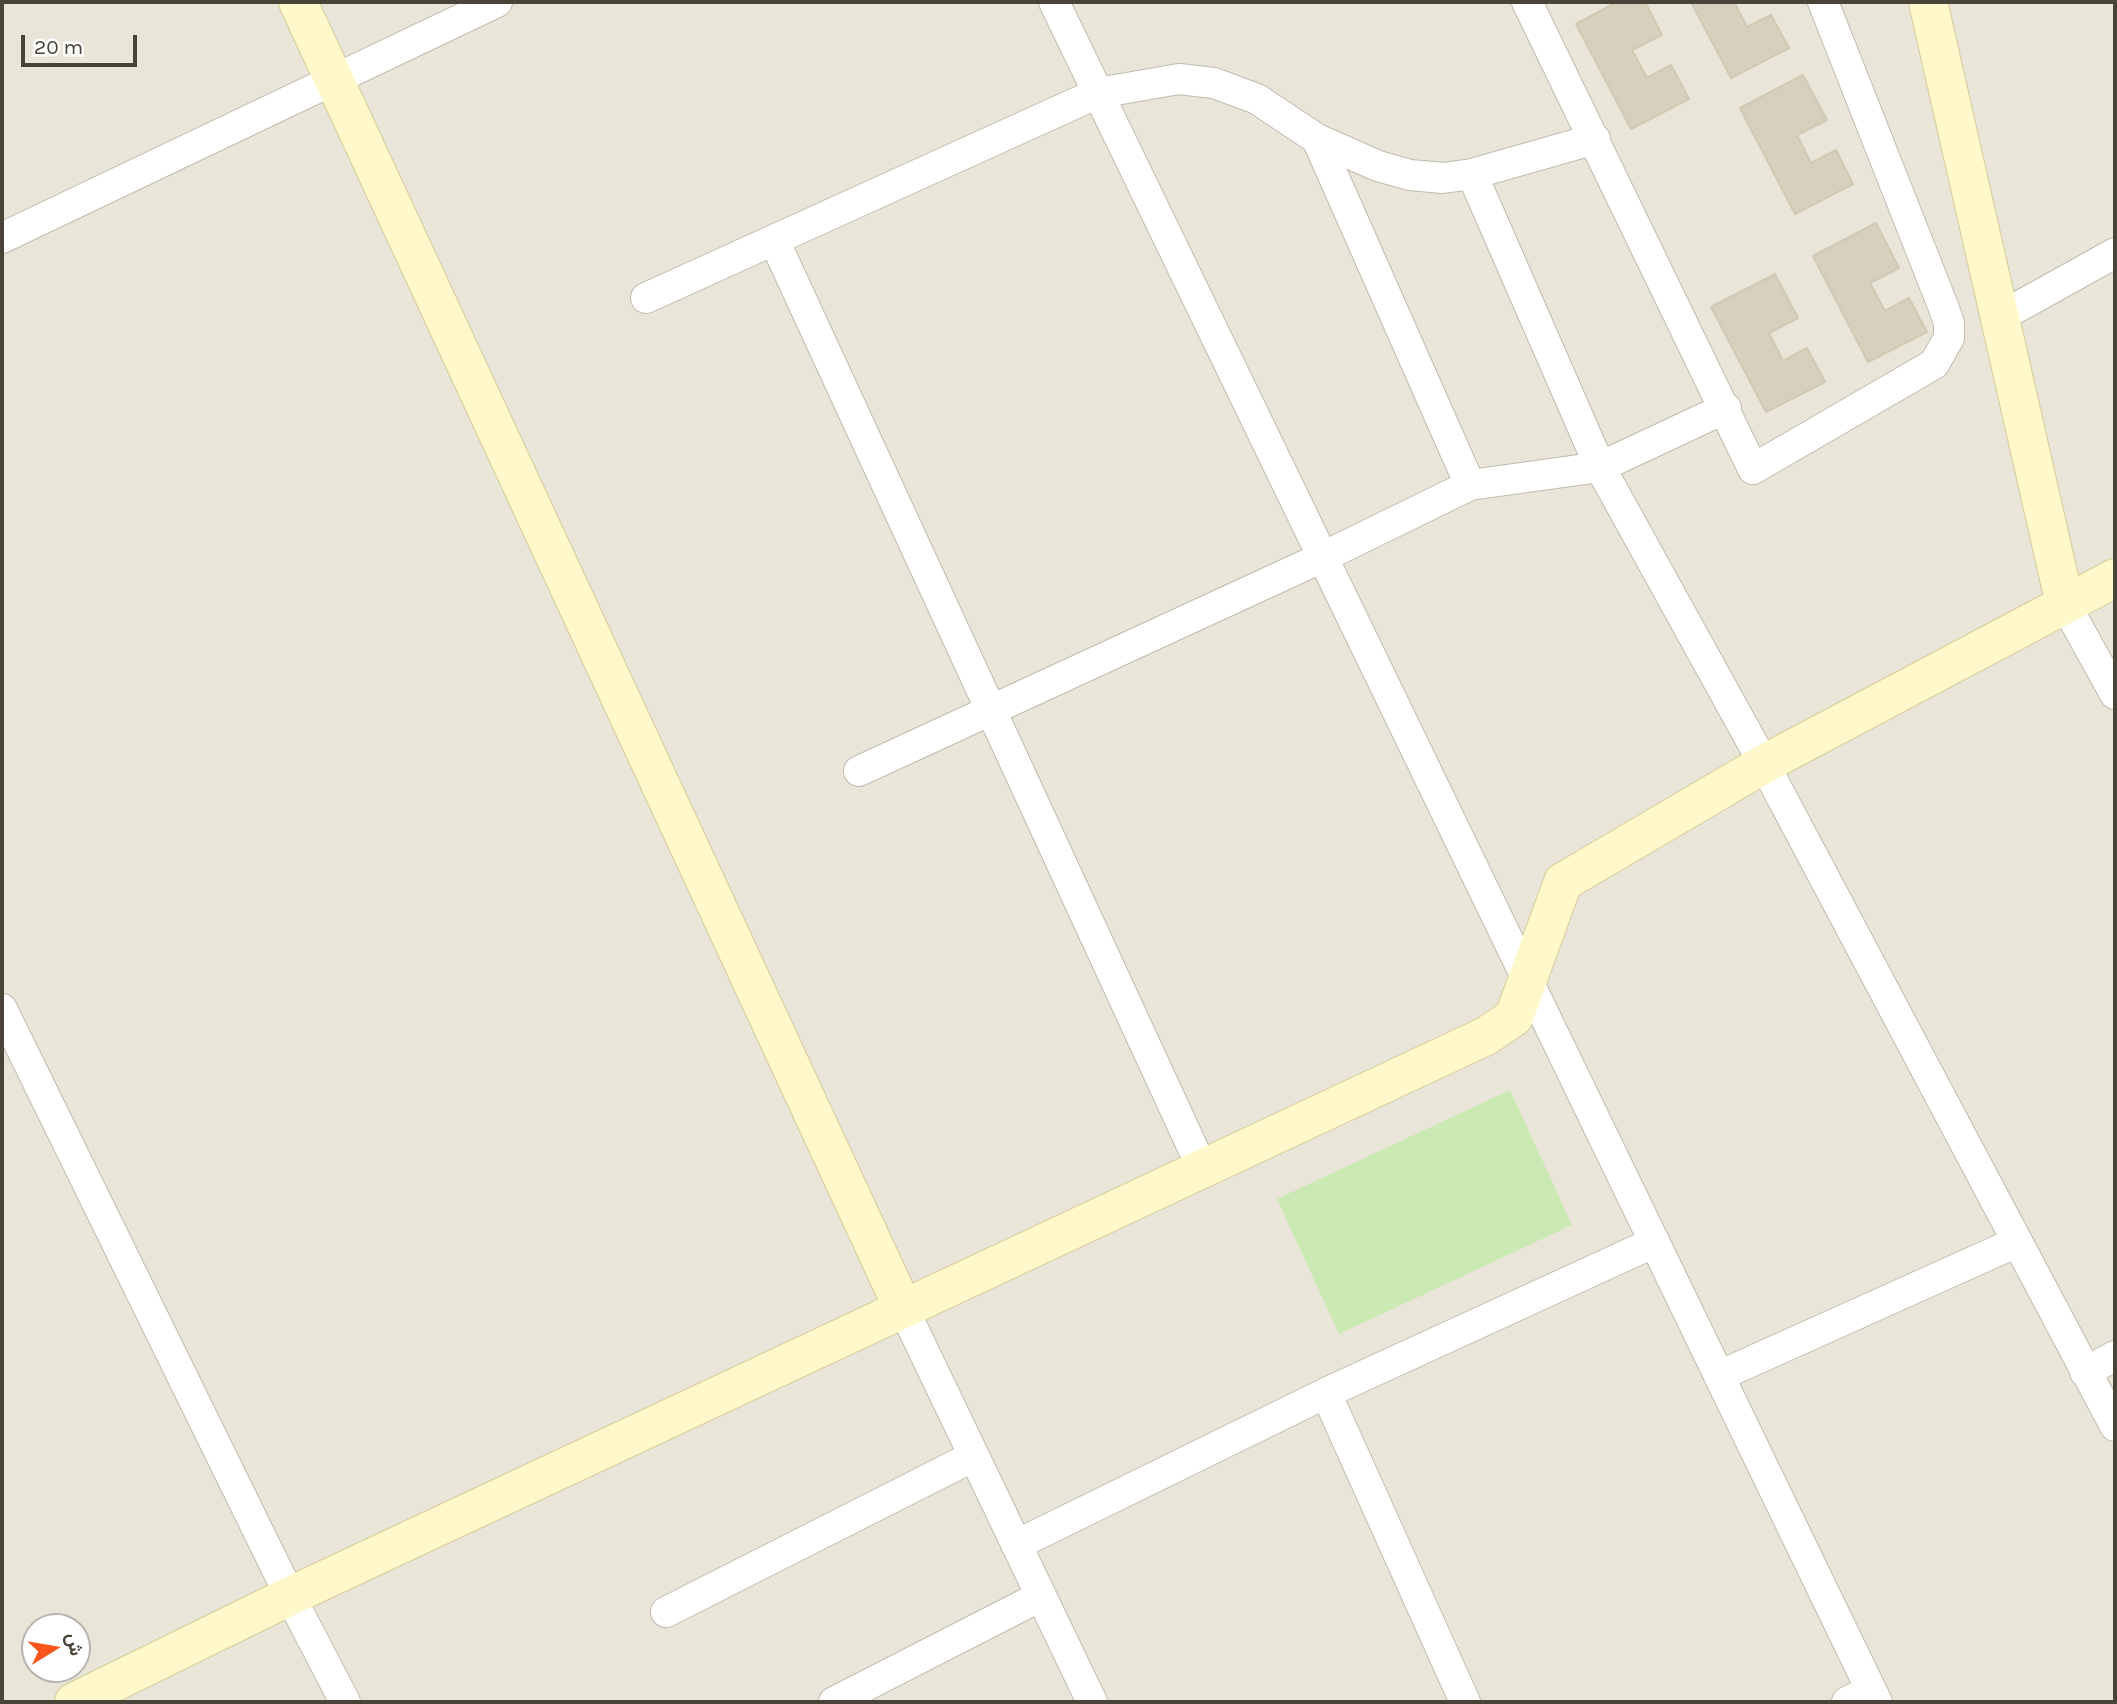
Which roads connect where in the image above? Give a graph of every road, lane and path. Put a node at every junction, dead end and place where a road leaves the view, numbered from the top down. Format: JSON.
{"nodes":[{"id":1,"x":298,"y":2,"type":"edge"},
{"id":2,"x":497,"y":2,"type":"edge"},
{"id":3,"x":1054,"y":2,"type":"edge"},
{"id":4,"x":1527,"y":2,"type":"edge"},
{"id":5,"x":1823,"y":2,"type":"edge"},
{"id":6,"x":1928,"y":2,"type":"edge"},
{"id":7,"x":334,"y":78,"type":"junction"},
{"id":8,"x":1098,"y":93,"type":"junction"},
{"id":9,"x":1317,"y":139,"type":"junction"},
{"id":10,"x":1595,"y":139,"type":"junction"},
{"id":11,"x":1472,"y":174,"type":"junction"},
{"id":12,"x":2,"y":238,"type":"edge"},
{"id":13,"x":774,"y":240,"type":"junction"},
{"id":14,"x":2115,"y":253,"type":"edge"},
{"id":15,"x":646,"y":298,"type":"dead end"},
{"id":16,"x":2000,"y":317,"type":"junction"},
{"id":17,"x":1726,"y":408,"type":"junction"},
{"id":18,"x":1600,"y":467,"type":"junction"},
{"id":19,"x":1470,"y":485,"type":"junction"},
{"id":20,"x":1323,"y":557,"type":"junction"},
{"id":21,"x":2115,"y":579,"type":"edge"},
{"id":22,"x":2064,"y":604,"type":"junction"},
{"id":23,"x":2115,"y":694,"type":"edge"},
{"id":24,"x":990,"y":709,"type":"junction"},
{"id":25,"x":1764,"y":764,"type":"junction"},
{"id":26,"x":859,"y":771,"type":"dead end"},
{"id":27,"x":1527,"y":979,"type":"junction"},
{"id":28,"x":2,"y":1009,"type":"edge"},
{"id":29,"x":1203,"y":1170,"type":"junction"},
{"id":30,"x":1655,"y":1242,"type":"junction"},
{"id":31,"x":2017,"y":1242,"type":"junction"},
{"id":32,"x":903,"y":1308,"type":"junction"},
{"id":33,"x":2115,"y":1356,"type":"edge"},
{"id":34,"x":2085,"y":1372,"type":"junction"},
{"id":35,"x":1719,"y":1376,"type":"junction"},
{"id":36,"x":1326,"y":1393,"type":"junction"},
{"id":37,"x":2115,"y":1426,"type":"edge"},
{"id":38,"x":974,"y":1456,"type":"junction"},
{"id":39,"x":1016,"y":1545,"type":"junction"},
{"id":40,"x":290,"y":1596,"type":"junction"},
{"id":41,"x":1041,"y":1596,"type":"junction"},
{"id":42,"x":666,"y":1612,"type":"dead end"},
{"id":43,"x":1865,"y":1698,"type":"edge"},
{"id":44,"x":74,"y":1702,"type":"edge"},
{"id":45,"x":345,"y":1702,"type":"edge"},
{"id":46,"x":834,"y":1702,"type":"edge"},
{"id":47,"x":1092,"y":1702,"type":"edge"},
{"id":48,"x":1465,"y":1702,"type":"edge"}],
"edges":[{"from":1,"to":7,"type":"street"},
{"from":2,"to":7,"type":"street"},
{"from":3,"to":8,"type":"street"},
{"from":4,"to":10,"type":"street"},
{"from":5,"to":17,"type":"street"},
{"from":6,"to":16,"type":"street"},
{"from":7,"to":12,"type":"street"},
{"from":7,"to":32,"type":"street"},
{"from":8,"to":9,"type":"street"},
{"from":8,"to":13,"type":"street"},
{"from":8,"to":20,"type":"street"},
{"from":9,"to":11,"type":"street"},
{"from":9,"to":19,"type":"street"},
{"from":10,"to":11,"type":"street"},
{"from":10,"to":17,"type":"street"},
{"from":11,"to":18,"type":"street"},
{"from":13,"to":15,"type":"street"},
{"from":13,"to":24,"type":"street"},
{"from":14,"to":16,"type":"street"},
{"from":16,"to":22,"type":"street"},
{"from":17,"to":18,"type":"street"},
{"from":18,"to":19,"type":"street"},
{"from":18,"to":25,"type":"street"},
{"from":19,"to":20,"type":"street"},
{"from":20,"to":24,"type":"street"},
{"from":20,"to":27,"type":"street"},
{"from":21,"to":22,"type":"street"},
{"from":22,"to":23,"type":"street"},
{"from":22,"to":25,"type":"street"},
{"from":24,"to":26,"type":"street"},
{"from":24,"to":29,"type":"street"},
{"from":25,"to":27,"type":"street"},
{"from":25,"to":31,"type":"street"},
{"from":27,"to":29,"type":"street"},
{"from":27,"to":30,"type":"street"},
{"from":28,"to":40,"type":"street"},
{"from":29,"to":32,"type":"street"},
{"from":30,"to":35,"type":"street"},
{"from":30,"to":36,"type":"street"},
{"from":31,"to":34,"type":"street"},
{"from":31,"to":35,"type":"street"},
{"from":32,"to":38,"type":"street"},
{"from":32,"to":40,"type":"street"},
{"from":33,"to":34,"type":"street"},
{"from":34,"to":37,"type":"street"},
{"from":35,"to":43,"type":"street"},
{"from":36,"to":39,"type":"street"},
{"from":36,"to":48,"type":"street"},
{"from":38,"to":39,"type":"street"},
{"from":38,"to":42,"type":"street"},
{"from":39,"to":41,"type":"street"},
{"from":40,"to":44,"type":"street"},
{"from":40,"to":45,"type":"street"},
{"from":41,"to":46,"type":"street"},
{"from":41,"to":47,"type":"street"}]}
